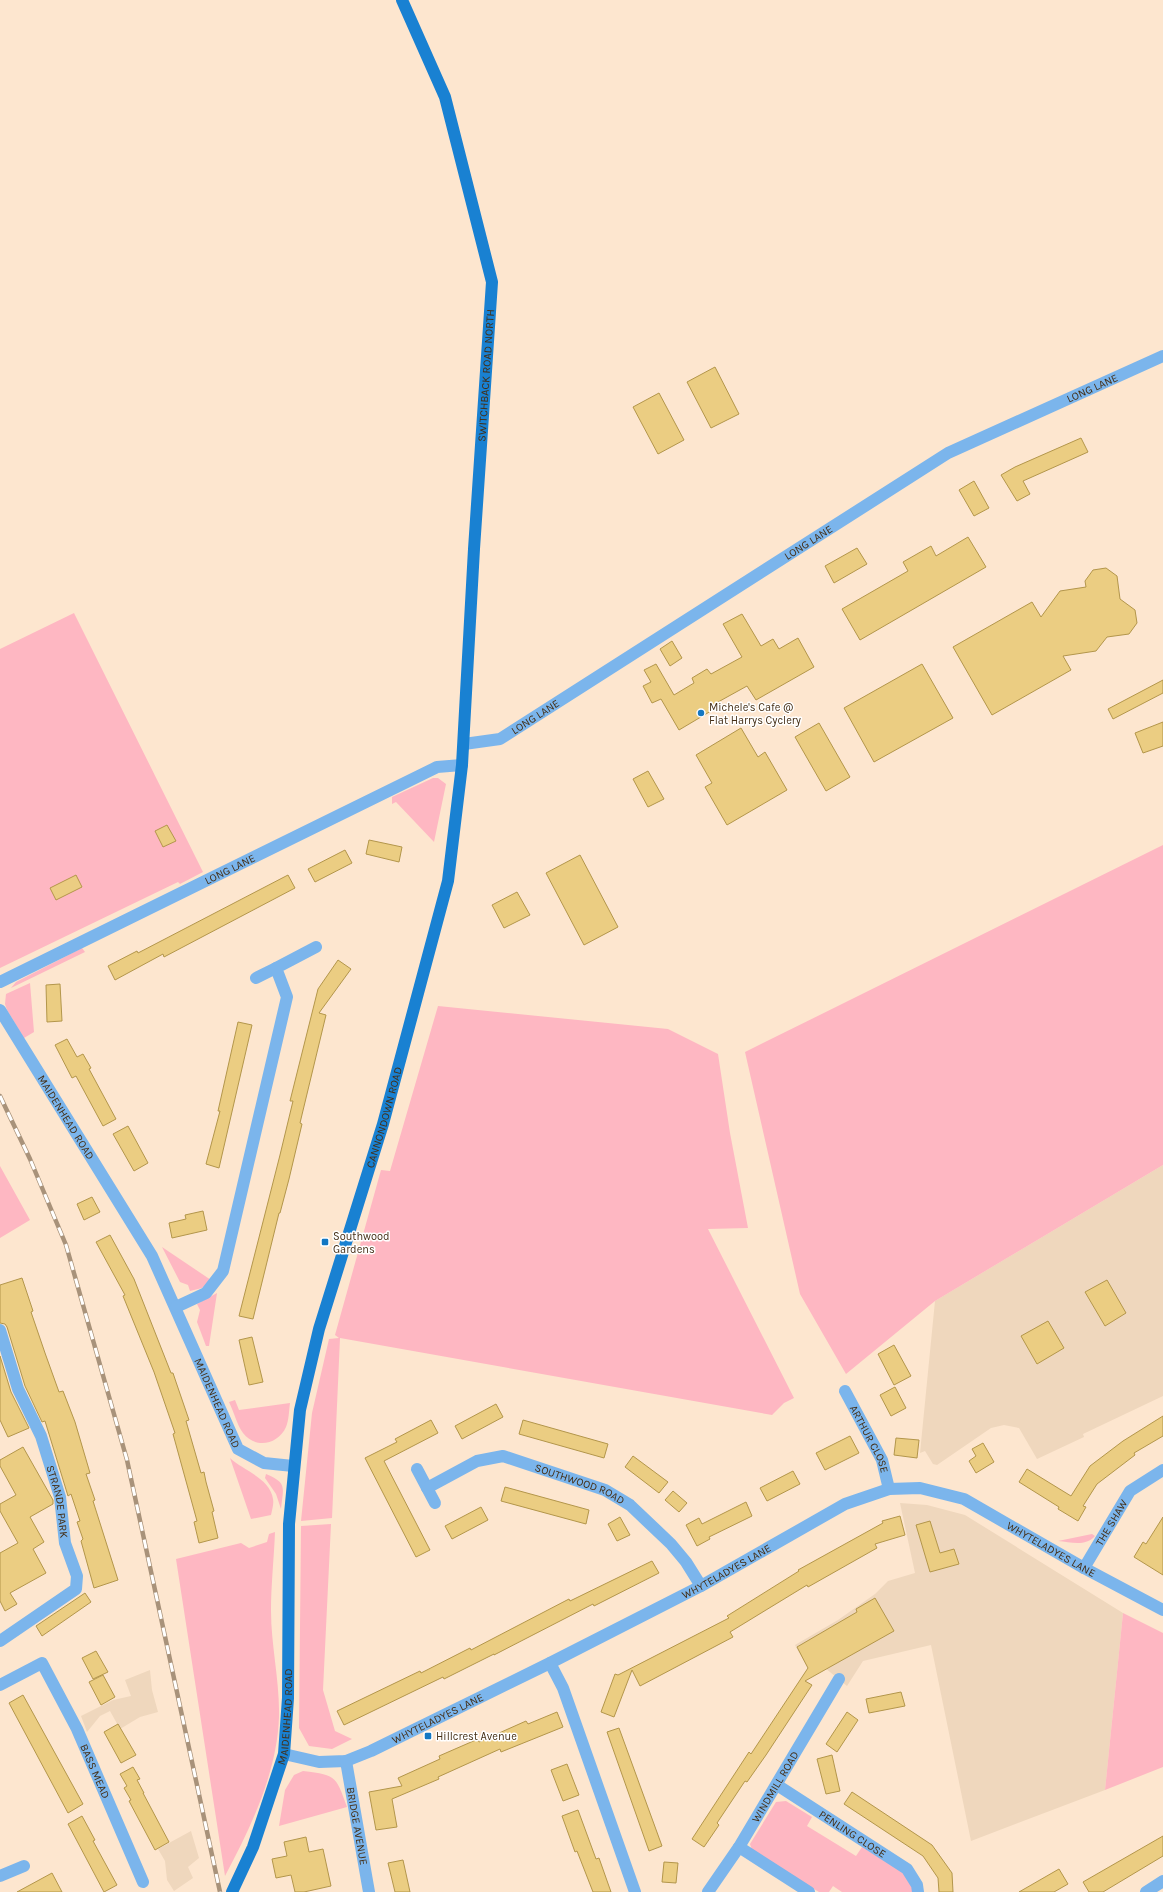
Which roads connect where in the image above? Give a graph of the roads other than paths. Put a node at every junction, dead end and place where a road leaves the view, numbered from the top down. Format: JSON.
{"nodes":[{"id":1,"x":402,"y":0,"type":"edge"},
{"id":2,"x":1163,"y":356,"type":"edge"},
{"id":3,"x":464,"y":744,"type":"junction"},
{"id":4,"x":462,"y":765,"type":"junction"},
{"id":5,"x":316,"y":947,"type":"dead end"},
{"id":6,"x":276,"y":968,"type":"junction"},
{"id":7,"x":256,"y":978,"type":"dead end"},
{"id":8,"x":0,"y":982,"type":"edge"},
{"id":9,"x":0,"y":1010,"type":"edge"},
{"id":10,"x":176,"y":1307,"type":"junction"},
{"id":11,"x":0,"y":1330,"type":"edge"},
{"id":12,"x":845,"y":1391,"type":"dead end"},
{"id":13,"x":293,"y":1466,"type":"junction"},
{"id":14,"x":417,"y":1469,"type":"dead end"},
{"id":15,"x":1163,"y":1470,"type":"edge"},
{"id":16,"x":427,"y":1488,"type":"junction"},
{"id":17,"x":889,"y":1489,"type":"junction"},
{"id":18,"x":435,"y":1503,"type":"dead end"},
{"id":19,"x":1084,"y":1568,"type":"junction"},
{"id":20,"x":701,"y":1586,"type":"junction"},
{"id":21,"x":1163,"y":1610,"type":"edge"},
{"id":22,"x":0,"y":1641,"type":"edge"},
{"id":23,"x":550,"y":1663,"type":"junction"},
{"id":24,"x":839,"y":1679,"type":"dead end"},
{"id":25,"x":0,"y":1685,"type":"edge"},
{"id":26,"x":284,"y":1754,"type":"junction"},
{"id":27,"x":346,"y":1761,"type":"junction"},
{"id":28,"x":777,"y":1785,"type":"junction"},
{"id":29,"x":739,"y":1847,"type":"junction"},
{"id":30,"x":24,"y":1866,"type":"dead end"},
{"id":31,"x":0,"y":1876,"type":"edge"},
{"id":32,"x":1163,"y":1881,"type":"edge"},
{"id":33,"x":143,"y":1882,"type":"dead end"},
{"id":34,"x":232,"y":1892,"type":"edge"},
{"id":35,"x":369,"y":1892,"type":"edge"},
{"id":36,"x":635,"y":1892,"type":"edge"},
{"id":37,"x":708,"y":1892,"type":"edge"},
{"id":38,"x":809,"y":1892,"type":"edge"},
{"id":39,"x":918,"y":1892,"type":"edge"},
{"id":40,"x":1146,"y":1892,"type":"edge"}],
"edges":[{"from":1,"to":3,"type":"main road","name":"SWITCHBACK ROAD NORTH"},
{"from":2,"to":3,"type":"street","name":"LONG LANE"},
{"from":3,"to":4,"type":"main road","name":"SWITCHBACK ROAD NORTH"},
{"from":4,"to":8,"type":"street","name":"LONG LANE"},
{"from":4,"to":13,"type":"main road","name":"CANNONDOWN ROAD"},
{"from":5,"to":6,"type":"street"},
{"from":6,"to":7,"type":"street"},
{"from":6,"to":10,"type":"street"},
{"from":9,"to":10,"type":"street","name":"MAIDENHEAD ROAD"},
{"from":10,"to":13,"type":"street","name":"MAIDENHEAD ROAD"},
{"from":11,"to":22,"type":"street","name":"STRANDE PARK"},
{"from":12,"to":17,"type":"street","name":"ARTHUR CLOSE"},
{"from":13,"to":26,"type":"main road","name":"MAIDENHEAD ROAD"},
{"from":14,"to":16,"type":"street"},
{"from":15,"to":19,"type":"street","name":"THE SHAW"},
{"from":16,"to":18,"type":"street"},
{"from":16,"to":20,"type":"street","name":"SOUTHWOOD ROAD"},
{"from":17,"to":19,"type":"street","name":"WHYTELADYES LANE"},
{"from":17,"to":20,"type":"street","name":"WHYTELADYES LANE"},
{"from":19,"to":21,"type":"street","name":"WHYTELADYES LANE"},
{"from":20,"to":23,"type":"street","name":"WHYTELADYES LANE"},
{"from":23,"to":27,"type":"street","name":"WHYTELADYES LANE"},
{"from":23,"to":36,"type":"street"},
{"from":24,"to":28,"type":"street","name":"WINDMILL ROAD"},
{"from":25,"to":33,"type":"street","name":"BASS MEAD"},
{"from":26,"to":27,"type":"street","name":"WHYTELADYES LANE"},
{"from":26,"to":34,"type":"main road","name":"MAIDENHEAD ROAD"},
{"from":27,"to":35,"type":"street","name":"BRIDGE AVENUE"},
{"from":28,"to":29,"type":"street","name":"WINDMILL ROAD"},
{"from":28,"to":39,"type":"street","name":"PENLING CLOSE"},
{"from":29,"to":37,"type":"street","name":"WINDMILL ROAD"},
{"from":29,"to":38,"type":"street"},
{"from":30,"to":31,"type":"street"},
{"from":32,"to":40,"type":"street"}]}
